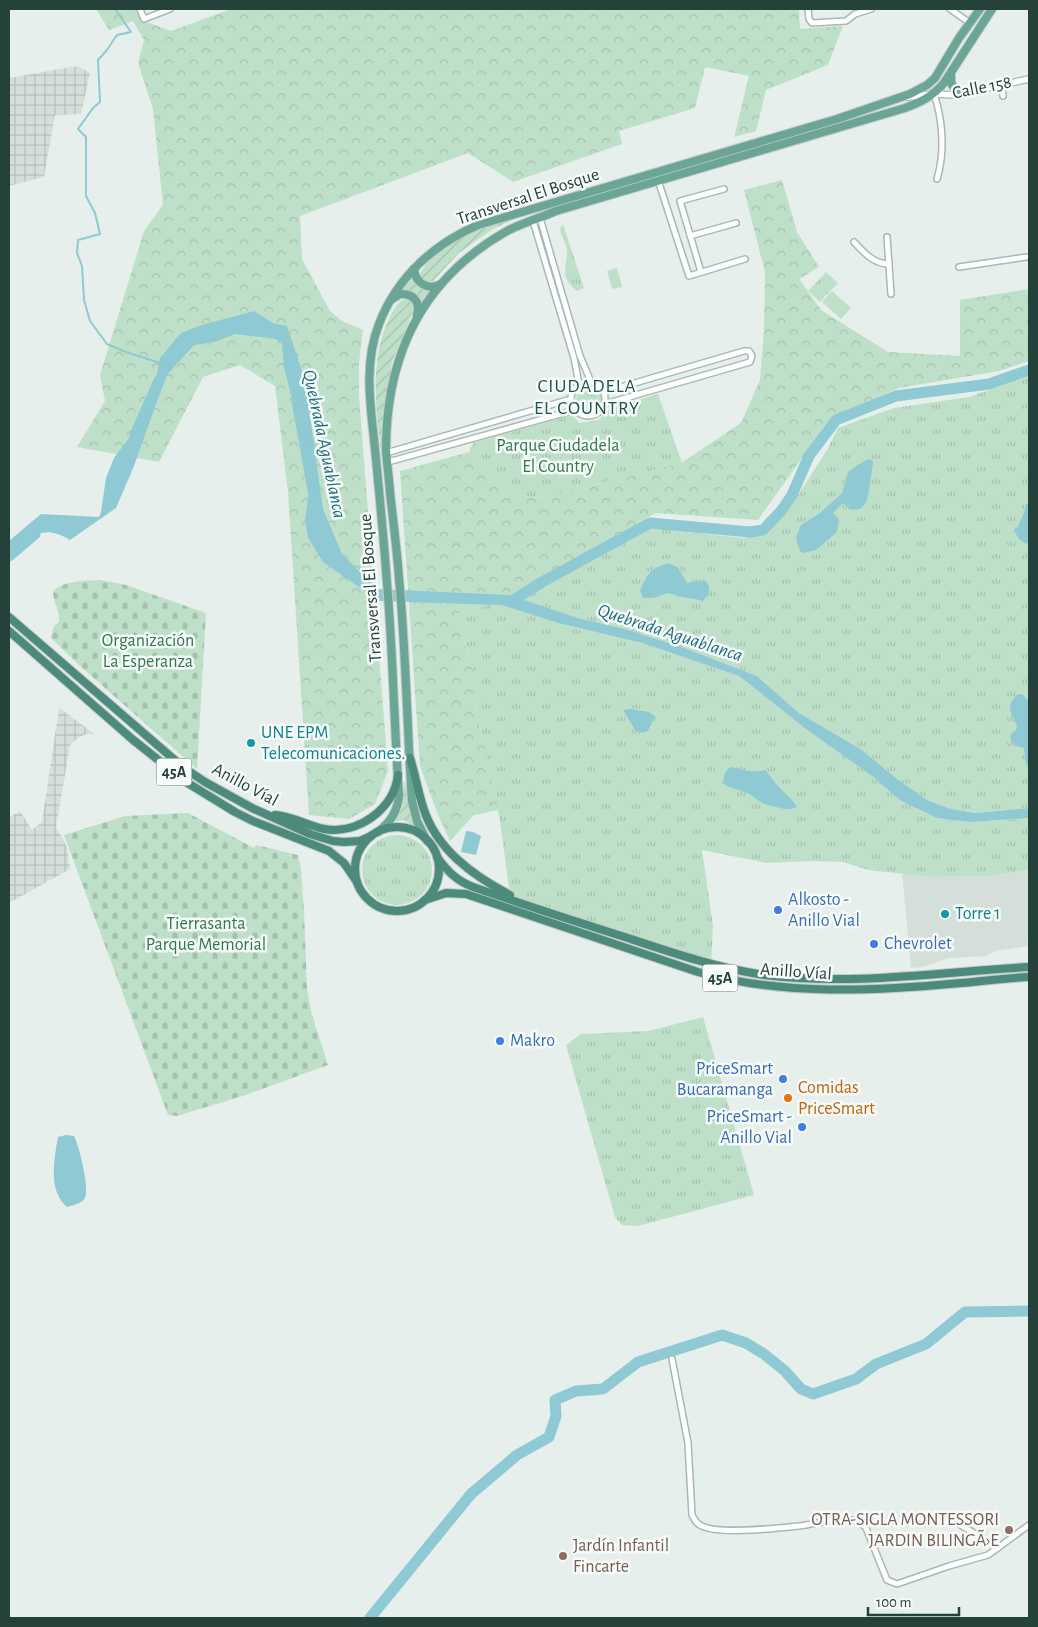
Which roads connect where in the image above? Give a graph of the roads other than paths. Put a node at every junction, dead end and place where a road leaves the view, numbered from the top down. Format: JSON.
{"nodes":[{"id":1,"x":140,"y":9,"type":"edge"},
{"id":2,"x":170,"y":9,"type":"edge"},
{"id":3,"x":808,"y":9,"type":"edge"},
{"id":4,"x":870,"y":9,"type":"edge"},
{"id":5,"x":950,"y":9,"type":"edge"},
{"id":6,"x":980,"y":9,"type":"edge"},
{"id":7,"x":992,"y":9,"type":"edge"},
{"id":8,"x":970,"y":23,"type":"junction"},
{"id":9,"x":952,"y":70,"type":"junction"},
{"id":10,"x":935,"y":78,"type":"junction"},
{"id":11,"x":1029,"y":79,"type":"edge"},
{"id":12,"x":1002,"y":85,"type":"junction"},
{"id":13,"x":934,"y":94,"type":"junction"},
{"id":14,"x":958,"y":94,"type":"junction"},
{"id":15,"x":1003,"y":96,"type":"dead end"},
{"id":16,"x":902,"y":98,"type":"junction"},
{"id":17,"x":937,"y":179,"type":"dead end"},
{"id":18,"x":658,"y":180,"type":"junction"},
{"id":19,"x":724,"y":189,"type":"dead end"},
{"id":20,"x":537,"y":219,"type":"junction"},
{"id":21,"x":736,"y":223,"type":"dead end"},
{"id":22,"x":690,"y":236,"type":"junction"},
{"id":23,"x":887,"y":237,"type":"dead end"},
{"id":24,"x":854,"y":242,"type":"dead end"},
{"id":25,"x":1026,"y":257,"type":"dead end"},
{"id":26,"x":745,"y":259,"type":"dead end"},
{"id":27,"x":889,"y":264,"type":"junction"},
{"id":28,"x":959,"y":267,"type":"dead end"},
{"id":29,"x":414,"y":269,"type":"junction"},
{"id":30,"x":700,"y":272,"type":"junction"},
{"id":31,"x":442,"y":284,"type":"junction"},
{"id":32,"x":891,"y":294,"type":"dead end"},
{"id":33,"x":390,"y":301,"type":"junction"},
{"id":34,"x":418,"y":314,"type":"junction"},
{"id":35,"x":591,"y":382,"type":"junction"},
{"id":36,"x":579,"y":384,"type":"junction"},
{"id":37,"x":604,"y":392,"type":"junction"},
{"id":38,"x":571,"y":398,"type":"junction"},
{"id":39,"x":605,"y":404,"type":"junction"},
{"id":40,"x":575,"y":410,"type":"junction"},
{"id":41,"x":386,"y":453,"type":"junction"},
{"id":42,"x":388,"y":462,"type":"junction"},
{"id":43,"x":9,"y":617,"type":"edge"},
{"id":44,"x":9,"y":631,"type":"edge"},
{"id":45,"x":410,"y":758,"type":"junction"},
{"id":46,"x":398,"y":775,"type":"junction"},
{"id":47,"x":268,"y":814,"type":"junction"},
{"id":48,"x":375,"y":834,"type":"junction"},
{"id":49,"x":428,"y":841,"type":"junction"},
{"id":50,"x":437,"y":857,"type":"junction"},
{"id":51,"x":357,"y":882,"type":"junction"},
{"id":52,"x":425,"y":900,"type":"junction"},
{"id":53,"x":531,"y":907,"type":"junction"},
{"id":54,"x":1029,"y":967,"type":"edge"},
{"id":55,"x":1029,"y":978,"type":"edge"},
{"id":56,"x":672,"y":1359,"type":"dead end"},
{"id":57,"x":934,"y":1519,"type":"dead end"},
{"id":58,"x":1029,"y":1525,"type":"edge"},
{"id":59,"x":998,"y":1548,"type":"junction"}],
"edges":[{"from":1,"to":2,"type":"street"},
{"from":3,"to":4,"type":"street"},
{"from":5,"to":8,"type":"street"},
{"from":6,"to":8,"type":"main road","name":"Transversal El Bosque"},
{"from":7,"to":9,"type":"main road","name":"Transversal El Bosque"},
{"from":8,"to":10,"type":"main road","name":"Transversal El Bosque"},
{"from":9,"to":13,"type":"main road","name":"Transversal El Bosque"},
{"from":9,"to":14,"type":"main road"},
{"from":10,"to":13,"type":"street","name":"Calle 158"},
{"from":10,"to":16,"type":"main road","name":"Transversal El Bosque"},
{"from":11,"to":12,"type":"street","name":"Calle 158"},
{"from":12,"to":14,"type":"street","name":"Calle 158"},
{"from":12,"to":15,"type":"street"},
{"from":13,"to":14,"type":"street","name":"Calle 158"},
{"from":13,"to":16,"type":"street","name":"Calle 158"},
{"from":13,"to":17,"type":"street"},
{"from":13,"to":18,"type":"main road","name":"Transversal El Bosque"},
{"from":16,"to":29,"type":"main road","name":"Transversal El Bosque"},
{"from":18,"to":20,"type":"main road","name":"Transversal El Bosque"},
{"from":18,"to":30,"type":"street"},
{"from":19,"to":22,"type":"street"},
{"from":20,"to":31,"type":"main road","name":"Transversal El Bosque"},
{"from":20,"to":35,"type":"street"},
{"from":20,"to":36,"type":"street"},
{"from":21,"to":22,"type":"street"},
{"from":22,"to":30,"type":"street"},
{"from":23,"to":27,"type":"street"},
{"from":24,"to":27,"type":"street"},
{"from":25,"to":28,"type":"street"},
{"from":26,"to":30,"type":"street"},
{"from":27,"to":32,"type":"street"},
{"from":29,"to":31,"type":"main road"},
{"from":29,"to":33,"type":"main road","name":"Transversal El Bosque"},
{"from":31,"to":34,"type":"main road","name":"Transversal El Bosque"},
{"from":33,"to":34,"type":"main road"},
{"from":33,"to":46,"type":"main road","name":"Transversal El Bosque"},
{"from":34,"to":41,"type":"main road","name":"Transversal El Bosque"},
{"from":35,"to":36,"type":"street"},
{"from":35,"to":37,"type":"street"},
{"from":36,"to":38,"type":"street"},
{"from":37,"to":39,"type":"street"},
{"from":37,"to":39,"type":"street"},
{"from":38,"to":40,"type":"street"},
{"from":38,"to":41,"type":"street"},
{"from":39,"to":40,"type":"street"},
{"from":40,"to":42,"type":"street"},
{"from":41,"to":42,"type":"main road","name":"Transversal El Bosque"},
{"from":42,"to":45,"type":"main road","name":"Transversal El Bosque"},
{"from":43,"to":47,"type":"highway","name":"Anillo Víal","number":"45A"},
{"from":44,"to":51,"type":"highway","name":"Anillo Víal","number":"45A"},
{"from":45,"to":49,"type":"main road","name":"Transversal El Bosque"},
{"from":45,"to":53,"type":"highway"},
{"from":46,"to":47,"type":"highway"},
{"from":46,"to":48,"type":"main road","name":"Transversal El Bosque"},
{"from":47,"to":48,"type":"highway","name":"Anillo Víal","number":"45A"},
{"from":48,"to":49,"type":"highway"},
{"from":48,"to":51,"type":"highway"},
{"from":49,"to":50,"type":"highway"},
{"from":50,"to":52,"type":"highway"},
{"from":50,"to":53,"type":"highway","name":"Anillo Víal","number":"45A"},
{"from":51,"to":52,"type":"highway"},
{"from":52,"to":55,"type":"highway","name":"Anillo Víal","number":"45A"},
{"from":53,"to":54,"type":"highway","name":"Anillo Víal","number":"45A"},
{"from":56,"to":59,"type":"street"},
{"from":57,"to":59,"type":"street"},
{"from":58,"to":59,"type":"street"}]}
